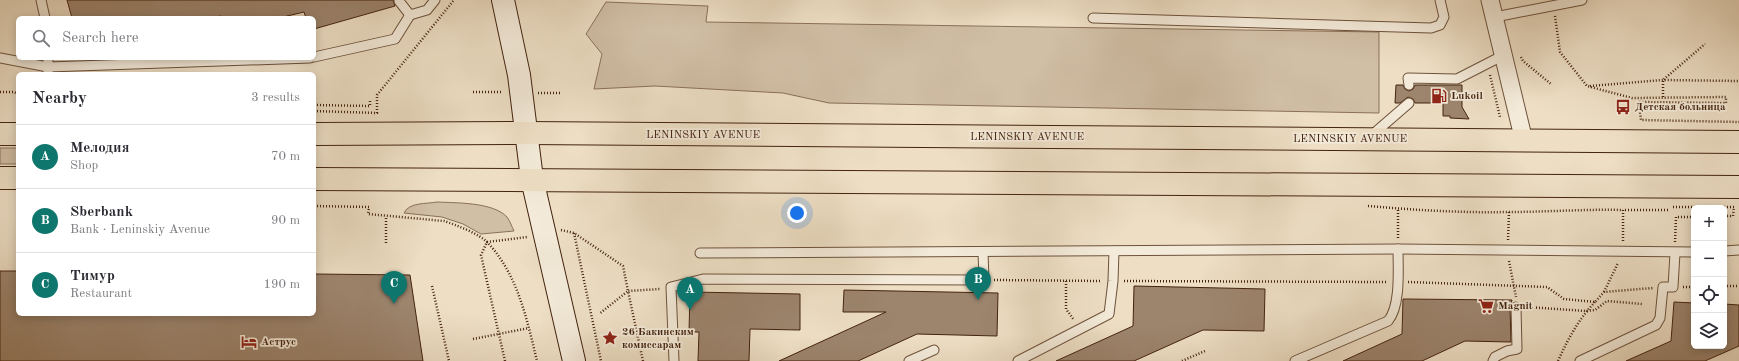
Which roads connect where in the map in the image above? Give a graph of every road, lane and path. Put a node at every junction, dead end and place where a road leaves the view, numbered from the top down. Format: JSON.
{"nodes":[{"id":1,"x":40,"y":0,"type":"edge"},
{"id":2,"x":435,"y":0,"type":"edge"},
{"id":3,"x":454,"y":0,"type":"edge"},
{"id":4,"x":503,"y":0,"type":"edge"},
{"id":5,"x":1440,"y":0,"type":"edge"},
{"id":6,"x":1490,"y":0,"type":"edge"},
{"id":7,"x":1582,"y":0,"type":"edge"},
{"id":8,"x":399,"y":1,"type":"edge"},
{"id":9,"x":1553,"y":6,"type":"junction"},
{"id":10,"x":410,"y":15,"type":"junction"},
{"id":11,"x":44,"y":16,"type":"edge"},
{"id":12,"x":1093,"y":18,"type":"dead end"},
{"id":13,"x":1495,"y":18,"type":"junction"},
{"id":14,"x":1705,"y":44,"type":"dead end"},
{"id":15,"x":1512,"y":55,"type":"junction"},
{"id":16,"x":316,"y":57,"type":"edge"},
{"id":17,"x":0,"y":58,"type":"edge"},
{"id":18,"x":244,"y":60,"type":"edge"},
{"id":19,"x":48,"y":66,"type":"edge"},
{"id":20,"x":1663,"y":80,"type":"junction"},
{"id":21,"x":1739,"y":81,"type":"edge"},
{"id":22,"x":1551,"y":84,"type":"dead end"},
{"id":23,"x":1409,"y":85,"type":"dead end"},
{"id":24,"x":1588,"y":86,"type":"junction"},
{"id":25,"x":0,"y":92,"type":"edge"},
{"id":26,"x":16,"y":93,"type":"edge"},
{"id":27,"x":1650,"y":97,"type":"junction"},
{"id":28,"x":1663,"y":97,"type":"junction"},
{"id":29,"x":370,"y":100,"type":"dead end"},
{"id":30,"x":1650,"y":102,"type":"junction"},
{"id":31,"x":1409,"y":103,"type":"dead end"},
{"id":32,"x":316,"y":105,"type":"edge"},
{"id":33,"x":316,"y":111,"type":"edge"},
{"id":34,"x":1739,"y":122,"type":"edge"},
{"id":35,"x":526,"y":133,"type":"junction"},
{"id":36,"x":0,"y":134,"type":"edge"},
{"id":37,"x":16,"y":134,"type":"edge"},
{"id":38,"x":316,"y":134,"type":"edge"},
{"id":39,"x":1367,"y":139,"type":"junction"},
{"id":40,"x":1524,"y":140,"type":"junction"},
{"id":41,"x":1739,"y":142,"type":"edge"},
{"id":42,"x":0,"y":178,"type":"edge"},
{"id":43,"x":16,"y":178,"type":"edge"},
{"id":44,"x":316,"y":179,"type":"edge"},
{"id":45,"x":532,"y":179,"type":"junction"},
{"id":46,"x":1739,"y":187,"type":"edge"},
{"id":47,"x":316,"y":206,"type":"edge"},
{"id":48,"x":1368,"y":206,"type":"dead end"},
{"id":49,"x":1673,"y":207,"type":"dead end"},
{"id":50,"x":1691,"y":207,"type":"edge"},
{"id":51,"x":1727,"y":207,"type":"edge"},
{"id":52,"x":1398,"y":209,"type":"junction"},
{"id":53,"x":1623,"y":210,"type":"dead end"},
{"id":54,"x":1638,"y":210,"type":"dead end"},
{"id":55,"x":1670,"y":210,"type":"dead end"},
{"id":56,"x":1691,"y":216,"type":"edge"},
{"id":57,"x":1727,"y":216,"type":"edge"},
{"id":58,"x":386,"y":217,"type":"junction"},
{"id":59,"x":574,"y":233,"type":"dead end"},
{"id":60,"x":487,"y":242,"type":"junction"},
{"id":61,"x":386,"y":243,"type":"dead end"},
{"id":62,"x":1398,"y":248,"type":"junction"},
{"id":63,"x":1739,"y":250,"type":"edge"},
{"id":64,"x":1114,"y":251,"type":"junction"},
{"id":65,"x":1727,"y":251,"type":"edge"},
{"id":66,"x":700,"y":252,"type":"dead end"},
{"id":67,"x":983,"y":252,"type":"junction"},
{"id":68,"x":1691,"y":252,"type":"edge"},
{"id":69,"x":1675,"y":253,"type":"junction"},
{"id":70,"x":984,"y":280,"type":"junction"},
{"id":71,"x":1066,"y":281,"type":"junction"},
{"id":72,"x":1113,"y":281,"type":"junction"},
{"id":73,"x":432,"y":286,"type":"dead end"},
{"id":74,"x":1727,"y":286,"type":"edge"},
{"id":75,"x":1739,"y":286,"type":"edge"},
{"id":76,"x":671,"y":287,"type":"junction"},
{"id":77,"x":628,"y":291,"type":"junction"},
{"id":78,"x":1595,"y":302,"type":"dead end"},
{"id":79,"x":1642,"y":304,"type":"dead end"},
{"id":80,"x":1516,"y":307,"type":"joint"},
{"id":81,"x":1586,"y":311,"type":"junction"},
{"id":82,"x":599,"y":314,"type":"dead end"},
{"id":83,"x":529,"y":328,"type":"junction"},
{"id":84,"x":1081,"y":329,"type":"junction"},
{"id":85,"x":498,"y":333,"type":"junction"},
{"id":86,"x":473,"y":339,"type":"dead end"},
{"id":87,"x":934,"y":350,"type":"dead end"},
{"id":88,"x":1205,"y":350,"type":"dead end"},
{"id":89,"x":449,"y":361,"type":"edge"},
{"id":90,"x":505,"y":361,"type":"edge"},
{"id":91,"x":538,"y":361,"type":"edge"},
{"id":92,"x":574,"y":361,"type":"edge"},
{"id":93,"x":600,"y":361,"type":"edge"},
{"id":94,"x":643,"y":361,"type":"edge"},
{"id":95,"x":674,"y":361,"type":"edge"},
{"id":96,"x":909,"y":361,"type":"edge"},
{"id":97,"x":1018,"y":361,"type":"edge"},
{"id":98,"x":1182,"y":361,"type":"edge"},
{"id":99,"x":1295,"y":361,"type":"edge"},
{"id":100,"x":1493,"y":361,"type":"edge"},
{"id":101,"x":1558,"y":361,"type":"edge"},
{"id":102,"x":1580,"y":361,"type":"edge"}],
"edges":[{"from":1,"to":11,"type":"lane"},
{"from":2,"to":10,"type":"lane"},
{"from":3,"to":33,"type":"path"},
{"from":4,"to":35,"type":"main road"},
{"from":5,"to":12,"type":"lane"},
{"from":6,"to":13,"type":"street"},
{"from":7,"to":9,"type":"lane"},
{"from":8,"to":10,"type":"lane"},
{"from":9,"to":13,"type":"lane"},
{"from":9,"to":24,"type":"path"},
{"from":10,"to":16,"type":"lane"},
{"from":13,"to":15,"type":"street"},
{"from":14,"to":20,"type":"path"},
{"from":15,"to":22,"type":"path"},
{"from":15,"to":23,"type":"lane"},
{"from":15,"to":40,"type":"street"},
{"from":17,"to":19,"type":"lane"},
{"from":18,"to":19,"type":"lane"},
{"from":20,"to":21,"type":"path"},
{"from":20,"to":24,"type":"path"},
{"from":20,"to":28,"type":"path"},
{"from":24,"to":27,"type":"path"},
{"from":25,"to":26,"type":"path"},
{"from":27,"to":28,"type":"path"},
{"from":27,"to":30,"type":"path"},
{"from":28,"to":30,"type":"path"},
{"from":29,"to":32,"type":"path"},
{"from":30,"to":34,"type":"path"},
{"from":31,"to":39,"type":"lane"},
{"from":35,"to":38,"type":"main road","name":"LENINSKIY AVENUE"},
{"from":35,"to":39,"type":"main road","name":"LENINSKIY AVENUE"},
{"from":35,"to":45,"type":"main road"},
{"from":36,"to":37,"type":"main road"},
{"from":39,"to":40,"type":"main road","name":"LENINSKIY AVENUE"},
{"from":40,"to":41,"type":"main road","name":"LENINSKIY AVENUE"},
{"from":42,"to":43,"type":"main road"},
{"from":44,"to":45,"type":"main road"},
{"from":45,"to":46,"type":"main road"},
{"from":45,"to":92,"type":"main road"},
{"from":47,"to":58,"type":"path"},
{"from":48,"to":52,"type":"path"},
{"from":49,"to":50,"type":"path"},
{"from":51,"to":57,"type":"path"},
{"from":52,"to":53,"type":"path"},
{"from":52,"to":62,"type":"path"},
{"from":54,"to":55,"type":"path"},
{"from":56,"to":69,"type":"path"},
{"from":58,"to":60,"type":"path"},
{"from":58,"to":61,"type":"path"},
{"from":59,"to":93,"type":"path"},
{"from":60,"to":83,"type":"path"},
{"from":60,"to":85,"type":"path"},
{"from":62,"to":64,"type":"lane"},
{"from":62,"to":69,"type":"lane"},
{"from":62,"to":99,"type":"lane"},
{"from":63,"to":65,"type":"lane"},
{"from":64,"to":67,"type":"lane"},
{"from":64,"to":72,"type":"lane"},
{"from":66,"to":67,"type":"lane"},
{"from":67,"to":70,"type":"lane"},
{"from":68,"to":69,"type":"lane"},
{"from":69,"to":102,"type":"lane"},
{"from":70,"to":71,"type":"path"},
{"from":70,"to":76,"type":"lane"},
{"from":71,"to":72,"type":"path"},
{"from":71,"to":84,"type":"path"},
{"from":72,"to":84,"type":"lane"},
{"from":73,"to":89,"type":"path"},
{"from":74,"to":75,"type":"path"},
{"from":76,"to":77,"type":"path"},
{"from":76,"to":95,"type":"lane"},
{"from":77,"to":82,"type":"path"},
{"from":77,"to":94,"type":"path"},
{"from":78,"to":81,"type":"path"},
{"from":79,"to":81,"type":"path"},
{"from":80,"to":81,"type":"path"},
{"from":80,"to":100,"type":"lane"},
{"from":81,"to":101,"type":"path"},
{"from":83,"to":85,"type":"path"},
{"from":83,"to":91,"type":"path"},
{"from":84,"to":97,"type":"lane"},
{"from":85,"to":86,"type":"path"},
{"from":85,"to":90,"type":"path"},
{"from":87,"to":96,"type":"lane"},
{"from":88,"to":98,"type":"path"}]}
